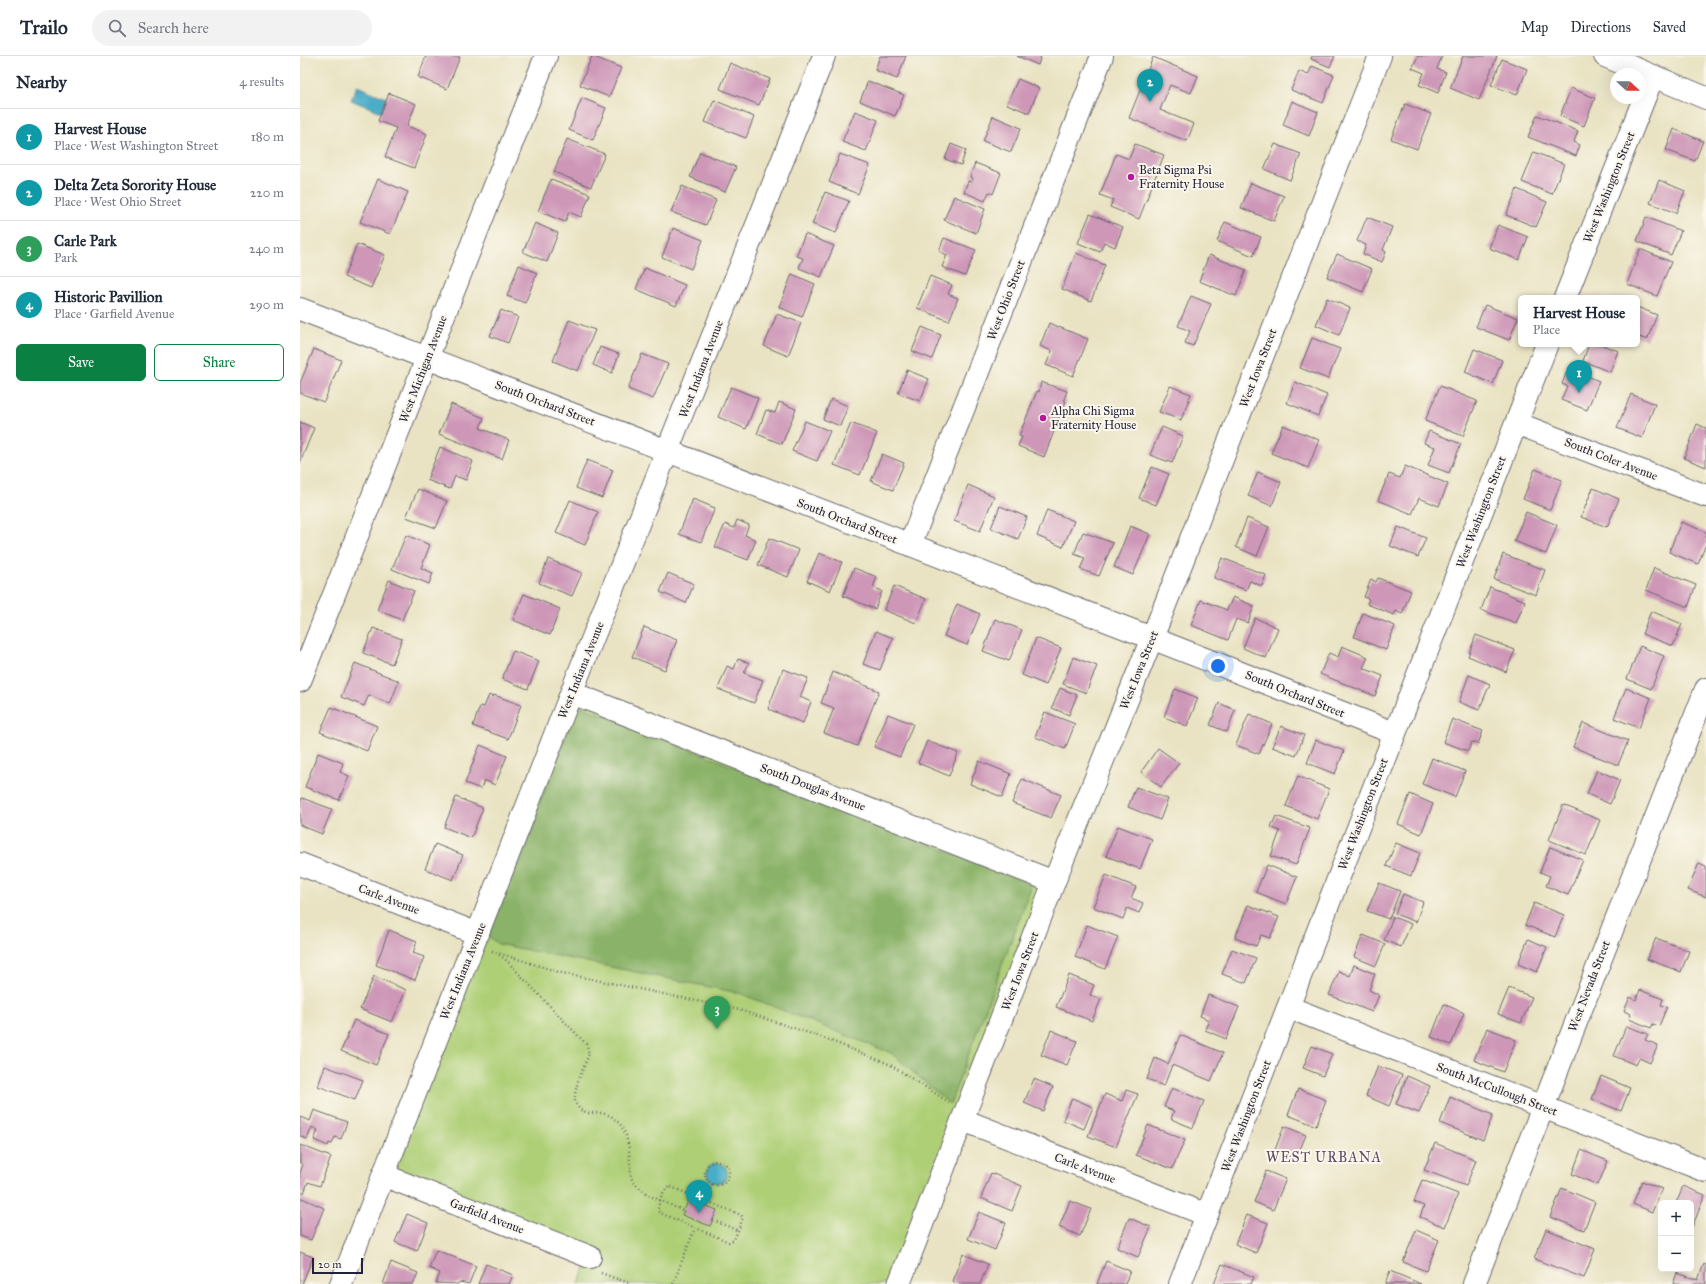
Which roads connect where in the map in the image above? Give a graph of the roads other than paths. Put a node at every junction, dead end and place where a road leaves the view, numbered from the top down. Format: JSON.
{"nodes":[{"id":1,"x":546,"y":56,"type":"edge"},
{"id":2,"x":824,"y":56,"type":"edge"},
{"id":3,"x":1102,"y":56,"type":"edge"},
{"id":4,"x":1380,"y":56,"type":"edge"},
{"id":5,"x":1605,"y":56,"type":"edge"},
{"id":6,"x":1653,"y":76,"type":"junction"},
{"id":7,"x":1706,"y":98,"type":"edge"},
{"id":8,"x":1566,"y":295,"type":"edge"},
{"id":9,"x":300,"y":309,"type":"edge"},
{"id":10,"x":1546,"y":347,"type":"edge"},
{"id":11,"x":428,"y":358,"type":"junction"},
{"id":12,"x":1516,"y":423,"type":"junction"},
{"id":13,"x":669,"y":451,"type":"junction"},
{"id":14,"x":1706,"y":496,"type":"edge"},
{"id":15,"x":910,"y":545,"type":"junction"},
{"id":16,"x":1151,"y":638,"type":"junction"},
{"id":17,"x":300,"y":681,"type":"edge"},
{"id":18,"x":1706,"y":689,"type":"edge"},
{"id":19,"x":572,"y":693,"type":"junction"},
{"id":20,"x":1394,"y":734,"type":"junction"},
{"id":21,"x":300,"y":864,"type":"edge"},
{"id":22,"x":1054,"y":882,"type":"junction"},
{"id":23,"x":484,"y":942,"type":"junction"},
{"id":24,"x":1288,"y":1007,"type":"junction"},
{"id":25,"x":1542,"y":1107,"type":"junction"},
{"id":26,"x":959,"y":1112,"type":"junction"},
{"id":27,"x":1706,"y":1171,"type":"edge"},
{"id":28,"x":383,"y":1176,"type":"junction"},
{"id":29,"x":1207,"y":1215,"type":"junction"},
{"id":30,"x":592,"y":1263,"type":"road end"},
{"id":31,"x":341,"y":1284,"type":"edge"},
{"id":32,"x":899,"y":1284,"type":"edge"},
{"id":33,"x":1180,"y":1284,"type":"edge"},
{"id":34,"x":1474,"y":1284,"type":"edge"}],
"edges":[{"from":1,"to":11,"type":"street","name":"West Michigan Avenue"},
{"from":2,"to":13,"type":"street","name":"West Indiana Avenue"},
{"from":3,"to":15,"type":"street","name":"West Ohio Street"},
{"from":4,"to":16,"type":"street","name":"West Iowa Street"},
{"from":5,"to":6,"type":"street"},
{"from":6,"to":7,"type":"street"},
{"from":6,"to":8,"type":"street","name":"West Washington Street"},
{"from":9,"to":11,"type":"street","name":"South Orchard Street"},
{"from":10,"to":12,"type":"street","name":"West Washington Street"},
{"from":11,"to":13,"type":"street","name":"South Orchard Street"},
{"from":11,"to":17,"type":"street","name":"West Michigan Avenue"},
{"from":12,"to":14,"type":"street","name":"South Coler Avenue"},
{"from":12,"to":20,"type":"street","name":"West Washington Street"},
{"from":13,"to":15,"type":"street","name":"South Orchard Street"},
{"from":13,"to":19,"type":"street","name":"West Indiana Avenue"},
{"from":15,"to":16,"type":"street","name":"South Orchard Street"},
{"from":16,"to":20,"type":"street","name":"South Orchard Street"},
{"from":16,"to":22,"type":"street","name":"West Iowa Street"},
{"from":18,"to":25,"type":"street","name":"West Nevada Street"},
{"from":19,"to":22,"type":"street","name":"South Douglas Avenue"},
{"from":19,"to":23,"type":"street","name":"West Indiana Avenue"},
{"from":20,"to":24,"type":"street","name":"West Washington Street"},
{"from":21,"to":23,"type":"street","name":"Carle Avenue"},
{"from":22,"to":26,"type":"street","name":"West Iowa Street"},
{"from":23,"to":28,"type":"street","name":"West Indiana Avenue"},
{"from":24,"to":25,"type":"street","name":"South McCullough Street"},
{"from":24,"to":29,"type":"street","name":"West Washington Street"},
{"from":25,"to":27,"type":"street","name":"South McCullough Street"},
{"from":25,"to":34,"type":"street","name":"West Nevada Street"},
{"from":26,"to":29,"type":"street","name":"Carle Avenue"},
{"from":26,"to":32,"type":"street","name":"West Iowa Street"},
{"from":28,"to":30,"type":"street","name":"Garfield Avenue"},
{"from":28,"to":31,"type":"street","name":"West Indiana Avenue"},
{"from":29,"to":33,"type":"street","name":"West Washington Street"}]}
